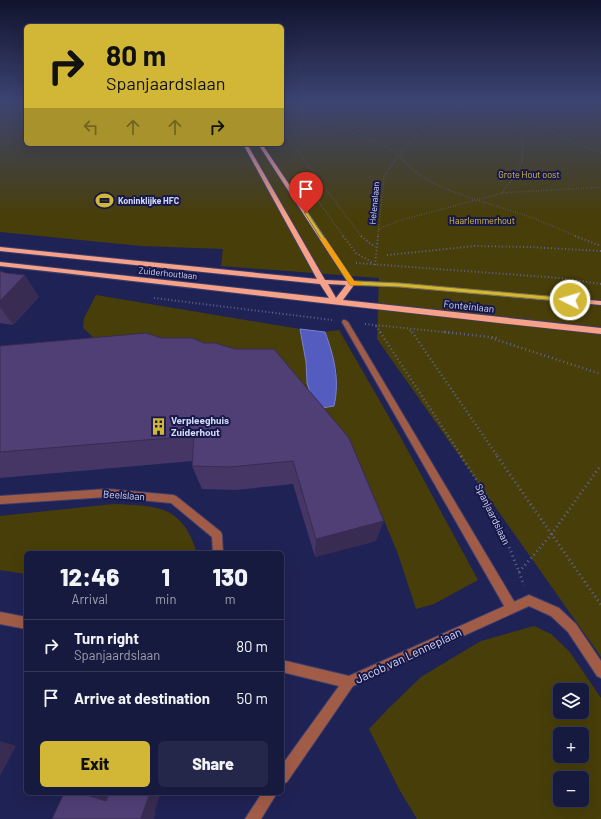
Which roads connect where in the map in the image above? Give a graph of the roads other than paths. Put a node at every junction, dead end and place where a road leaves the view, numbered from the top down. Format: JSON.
{"nodes":[{"id":1,"x":246,"y":146,"type":"edge"},
{"id":2,"x":261,"y":146,"type":"edge"},
{"id":3,"x":0,"y":249,"type":"edge"},
{"id":4,"x":0,"y":264,"type":"edge"},
{"id":5,"x":322,"y":282,"type":"junction"},
{"id":6,"x":352,"y":283,"type":"junction"},
{"id":7,"x":336,"y":302,"type":"junction"},
{"id":8,"x":601,"y":303,"type":"edge"},
{"id":9,"x":345,"y":322,"type":"dead end"},
{"id":10,"x":601,"y":331,"type":"edge"},
{"id":11,"x":0,"y":500,"type":"edge"},
{"id":12,"x":218,"y":551,"type":"edge"},
{"id":13,"x":511,"y":607,"type":"junction"},
{"id":14,"x":0,"y":618,"type":"edge"},
{"id":15,"x":24,"y":622,"type":"edge"},
{"id":16,"x":284,"y":666,"type":"edge"},
{"id":17,"x":601,"y":672,"type":"edge"},
{"id":18,"x":349,"y":682,"type":"junction"},
{"id":19,"x":284,"y":774,"type":"edge"},
{"id":20,"x":269,"y":795,"type":"edge"},
{"id":21,"x":252,"y":819,"type":"edge"}],
"edges":[{"from":1,"to":5,"type":"main road"},
{"from":2,"to":6,"type":"main road"},
{"from":3,"to":5,"type":"main road","name":"Zuiderhoutlaan"},
{"from":4,"to":7,"type":"main road","name":"Zuiderhoutlaan"},
{"from":5,"to":6,"type":"main road","name":"Fonteinlaan"},
{"from":5,"to":7,"type":"main road"},
{"from":6,"to":7,"type":"main road"},
{"from":6,"to":8,"type":"main road","name":"Fonteinlaan"},
{"from":7,"to":10,"type":"main road","name":"Fonteinlaan"},
{"from":9,"to":13,"type":"street"},
{"from":11,"to":12,"type":"street","name":"Beelslaan"},
{"from":13,"to":17,"type":"street","name":"Jacob van Lenneplaan"},
{"from":13,"to":18,"type":"street","name":"Jacob van Lenneplaan"},
{"from":14,"to":15,"type":"street"},
{"from":16,"to":18,"type":"street"},
{"from":18,"to":19,"type":"street","name":"Jacob van Lenneplaan"},
{"from":20,"to":21,"type":"street"}]}
